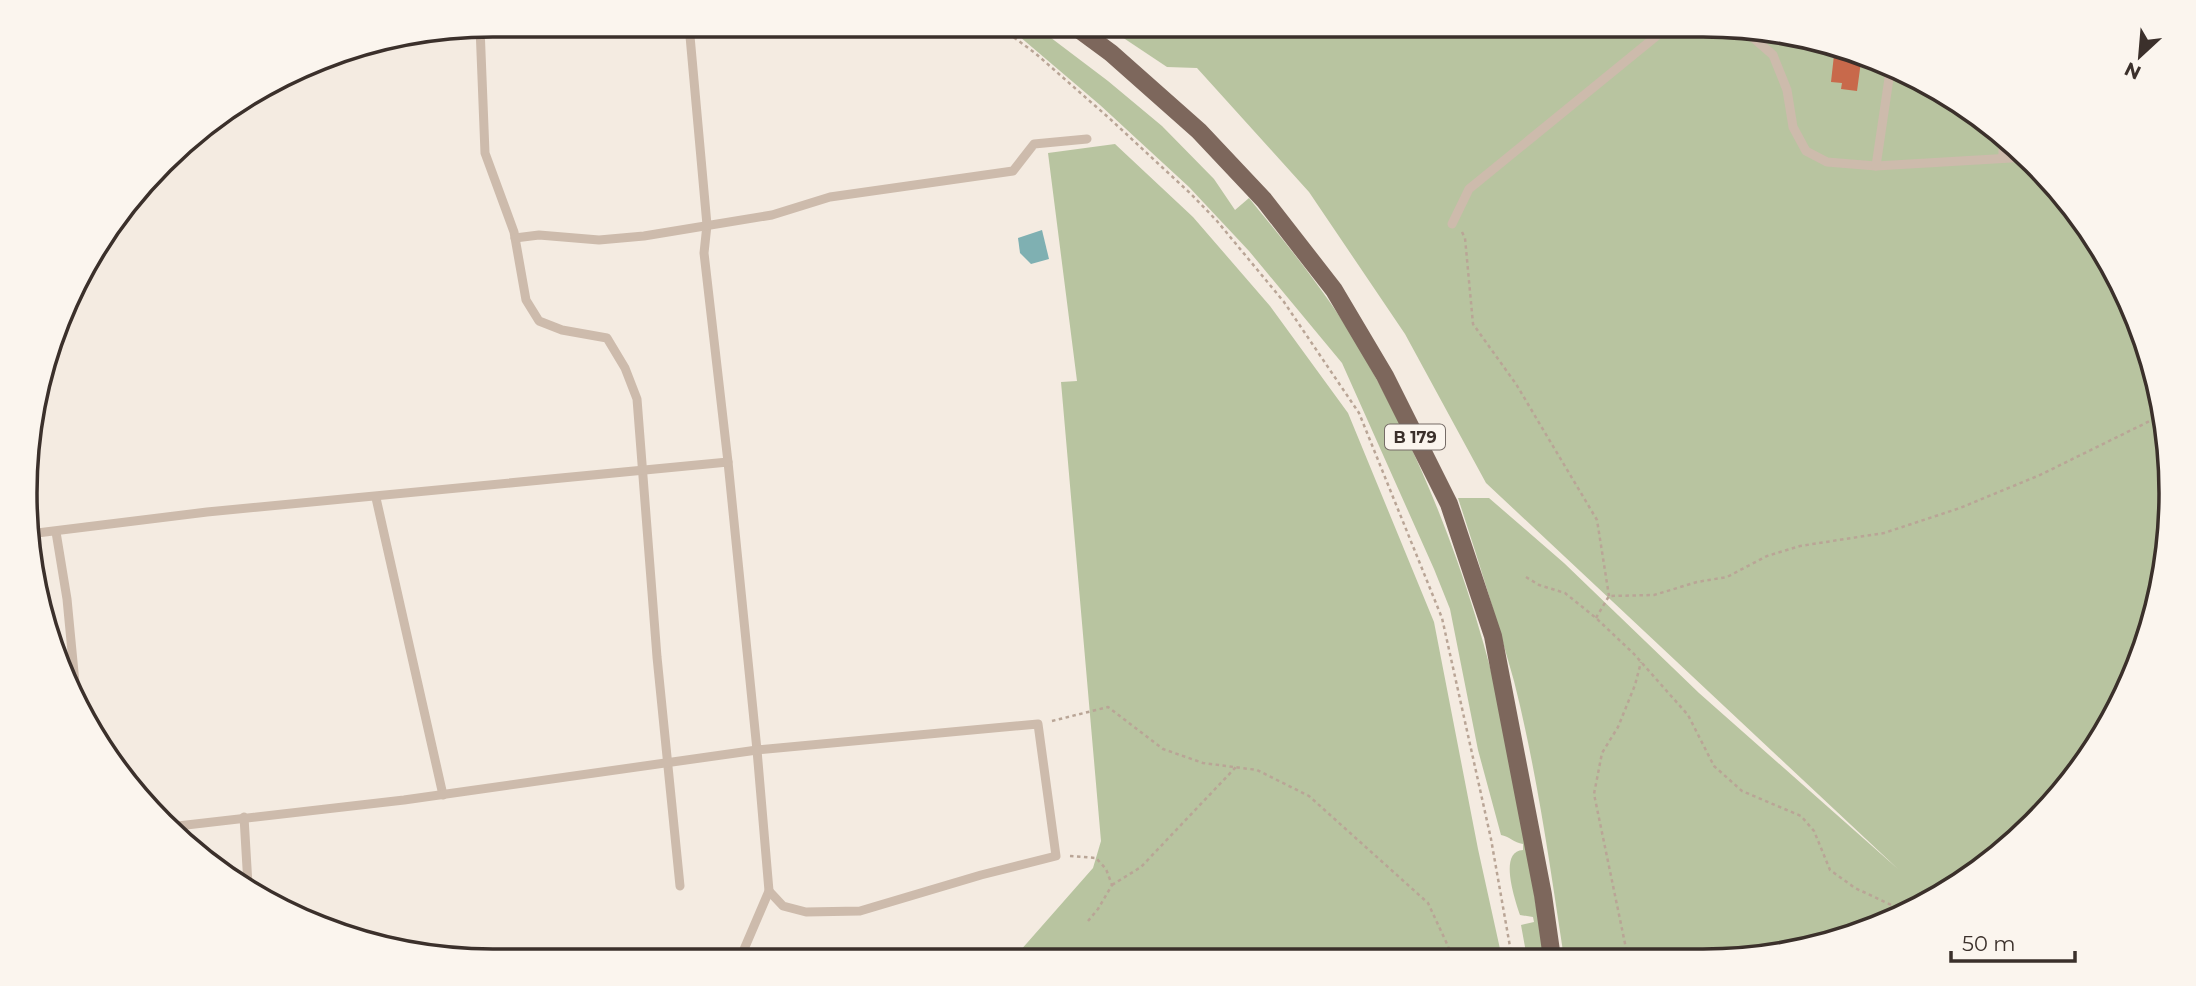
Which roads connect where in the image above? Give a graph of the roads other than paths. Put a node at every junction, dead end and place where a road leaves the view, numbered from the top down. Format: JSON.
{"nodes":[{"id":1,"x":480,"y":37,"type":"edge"},
{"id":2,"x":689,"y":37,"type":"edge"},
{"id":3,"x":1090,"y":37,"type":"edge"},
{"id":4,"x":1654,"y":37,"type":"edge"},
{"id":5,"x":1756,"y":40,"type":"edge"},
{"id":6,"x":1889,"y":76,"type":"edge"},
{"id":7,"x":1087,"y":139,"type":"dead end"},
{"id":8,"x":2003,"y":149,"type":"edge"},
{"id":9,"x":2003,"y":158,"type":"junction"},
{"id":10,"x":2012,"y":158,"type":"edge"},
{"id":11,"x":1876,"y":166,"type":"junction"},
{"id":12,"x":1453,"y":221,"type":"road end"},
{"id":13,"x":707,"y":225,"type":"junction"},
{"id":14,"x":515,"y":239,"type":"junction"},
{"id":15,"x":728,"y":462,"type":"junction"},
{"id":16,"x":641,"y":470,"type":"junction"},
{"id":17,"x":376,"y":498,"type":"junction"},
{"id":18,"x":56,"y":532,"type":"junction"},
{"id":19,"x":39,"y":533,"type":"edge"},
{"id":20,"x":74,"y":675,"type":"edge"},
{"id":21,"x":757,"y":750,"type":"junction"},
{"id":22,"x":669,"y":762,"type":"junction"},
{"id":23,"x":443,"y":795,"type":"junction"},
{"id":24,"x":244,"y":817,"type":"junction"},
{"id":25,"x":180,"y":825,"type":"edge"},
{"id":26,"x":248,"y":877,"type":"edge"},
{"id":27,"x":680,"y":886,"type":"dead end"},
{"id":28,"x":769,"y":891,"type":"junction"},
{"id":29,"x":744,"y":949,"type":"edge"},
{"id":30,"x":1551,"y":949,"type":"edge"}],
"edges":[{"from":1,"to":14,"type":"lane"},
{"from":2,"to":13,"type":"lane"},
{"from":3,"to":30,"type":"main road","number":"B 179"},
{"from":4,"to":12,"type":"lane"},
{"from":5,"to":11,"type":"lane"},
{"from":6,"to":11,"type":"lane"},
{"from":7,"to":13,"type":"lane"},
{"from":8,"to":9,"type":"lane"},
{"from":9,"to":10,"type":"lane"},
{"from":9,"to":11,"type":"lane"},
{"from":13,"to":14,"type":"lane"},
{"from":13,"to":15,"type":"lane"},
{"from":14,"to":16,"type":"lane"},
{"from":15,"to":16,"type":"lane"},
{"from":15,"to":21,"type":"lane"},
{"from":16,"to":17,"type":"lane"},
{"from":16,"to":22,"type":"lane"},
{"from":17,"to":18,"type":"lane"},
{"from":17,"to":23,"type":"lane"},
{"from":18,"to":19,"type":"lane"},
{"from":18,"to":20,"type":"lane"},
{"from":21,"to":22,"type":"lane"},
{"from":21,"to":28,"type":"lane"},
{"from":21,"to":28,"type":"lane"},
{"from":22,"to":23,"type":"lane"},
{"from":22,"to":27,"type":"lane"},
{"from":23,"to":24,"type":"lane"},
{"from":24,"to":25,"type":"lane"},
{"from":24,"to":26,"type":"lane"},
{"from":28,"to":29,"type":"lane"}]}
